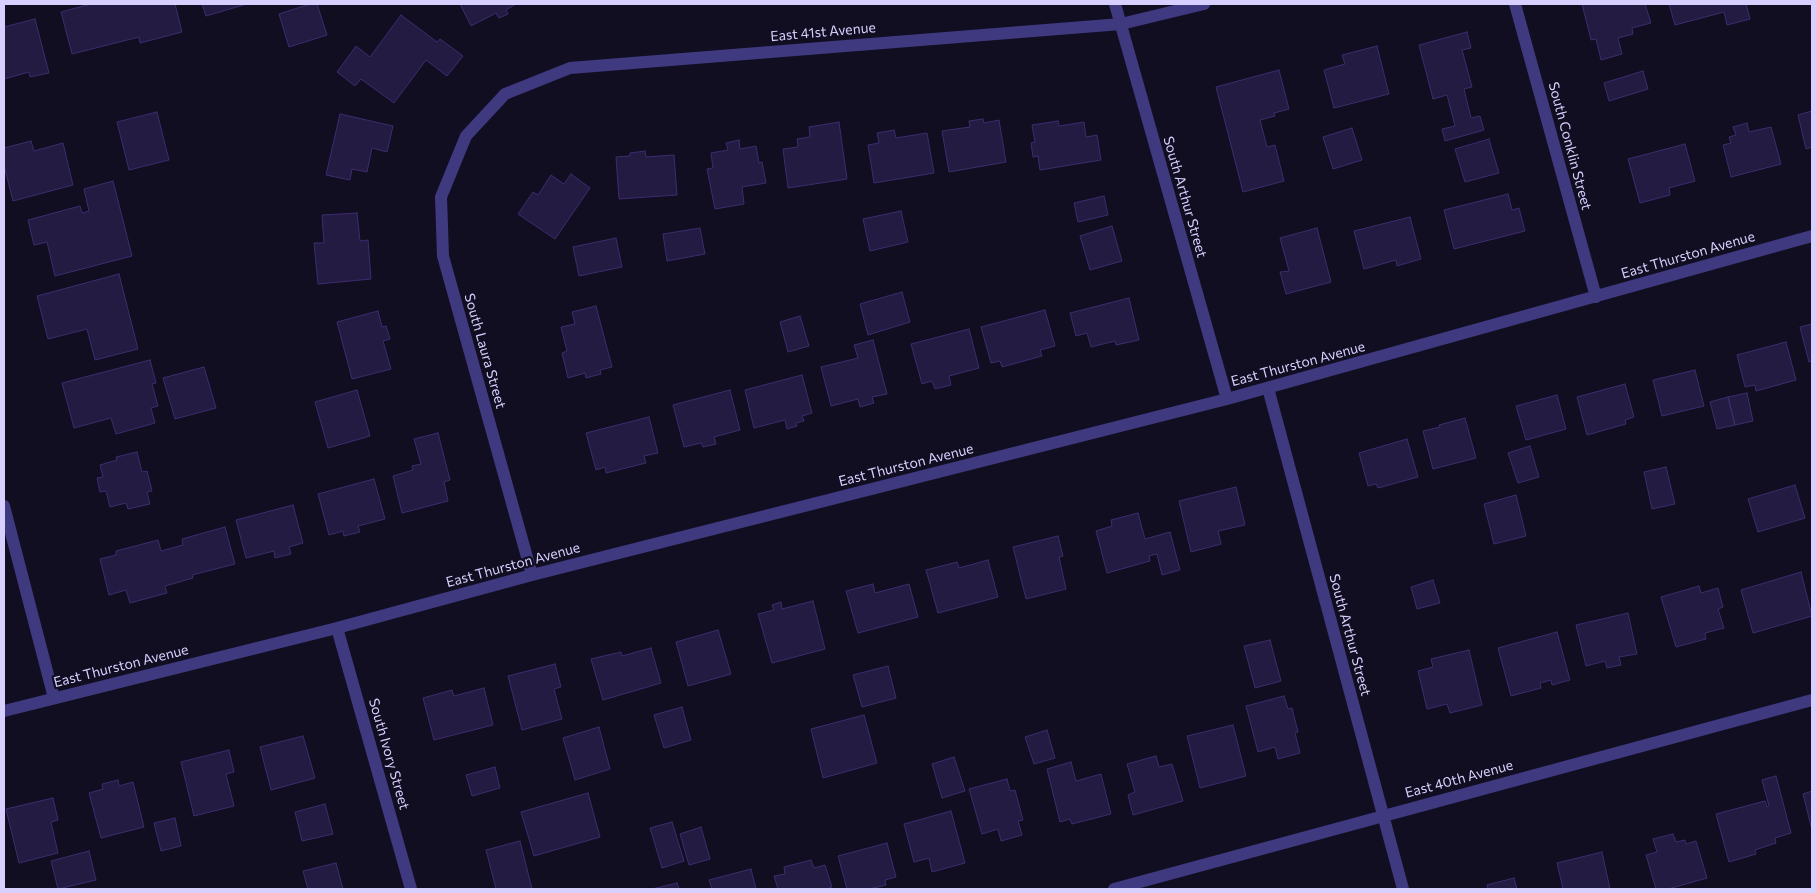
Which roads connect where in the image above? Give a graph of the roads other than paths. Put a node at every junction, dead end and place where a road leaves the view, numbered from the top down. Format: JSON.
{"nodes":[{"id":1,"x":1115,"y":4,"type":"edge"},
{"id":2,"x":1204,"y":4,"type":"edge"},
{"id":3,"x":1515,"y":4,"type":"edge"},
{"id":4,"x":1121,"y":24,"type":"junction"},
{"id":5,"x":466,"y":136,"type":"joint"},
{"id":6,"x":1812,"y":236,"type":"edge"},
{"id":7,"x":1596,"y":297,"type":"junction"},
{"id":8,"x":1268,"y":388,"type":"junction"},
{"id":9,"x":1227,"y":399,"type":"junction"},
{"id":10,"x":4,"y":506,"type":"edge"},
{"id":11,"x":532,"y":575,"type":"junction"},
{"id":12,"x":337,"y":628,"type":"junction"},
{"id":13,"x":54,"y":698,"type":"junction"},
{"id":14,"x":1812,"y":700,"type":"edge"},
{"id":15,"x":4,"y":711,"type":"edge"},
{"id":16,"x":1383,"y":816,"type":"junction"},
{"id":17,"x":411,"y":889,"type":"edge"},
{"id":18,"x":1114,"y":889,"type":"edge"},
{"id":19,"x":1403,"y":889,"type":"edge"}],
"edges":[{"from":1,"to":4,"type":"street","name":"South Arthur Street"},
{"from":2,"to":4,"type":"street","name":"East 41st Avenue"},
{"from":3,"to":7,"type":"street","name":"South Conklin Street"},
{"from":4,"to":5,"type":"street","name":"East 41st Avenue"},
{"from":4,"to":9,"type":"street","name":"South Arthur Street"},
{"from":5,"to":11,"type":"street","name":"South Laura Street"},
{"from":6,"to":7,"type":"street","name":"East Thurston Avenue"},
{"from":7,"to":8,"type":"street","name":"East Thurston Avenue"},
{"from":8,"to":9,"type":"street","name":"East Thurston Avenue"},
{"from":8,"to":16,"type":"street","name":"South Arthur Street"},
{"from":9,"to":11,"type":"street","name":"East Thurston Avenue"},
{"from":10,"to":13,"type":"street"},
{"from":11,"to":12,"type":"street","name":"East Thurston Avenue"},
{"from":12,"to":13,"type":"street","name":"East Thurston Avenue"},
{"from":12,"to":17,"type":"street","name":"South Ivory Street"},
{"from":13,"to":15,"type":"street","name":"East Thurston Avenue"},
{"from":14,"to":16,"type":"street","name":"East 40th Avenue"},
{"from":16,"to":18,"type":"street","name":"East 40th Avenue"},
{"from":16,"to":19,"type":"street","name":"South Arthur Street"}]}
